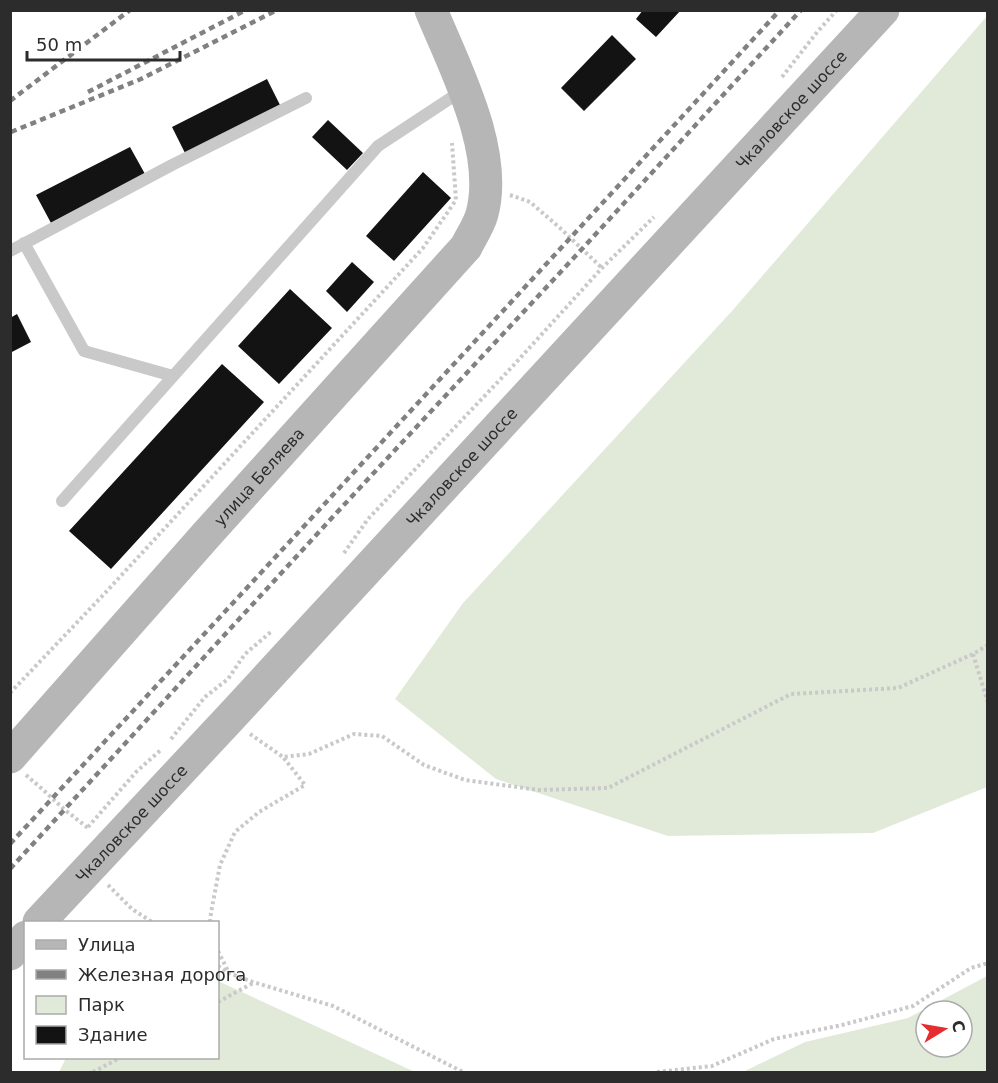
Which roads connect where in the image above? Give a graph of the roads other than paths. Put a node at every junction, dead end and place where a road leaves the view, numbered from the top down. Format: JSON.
{"nodes":[{"id":1,"x":431,"y":10,"type":"edge"},
{"id":2,"x":883,"y":10,"type":"edge"},
{"id":3,"x":464,"y":89,"type":"junction"},
{"id":4,"x":306,"y":98,"type":"dead end"},
{"id":5,"x":24,"y":243,"type":"junction"},
{"id":6,"x":10,"y":251,"type":"edge"},
{"id":7,"x":173,"y":376,"type":"junction"},
{"id":8,"x":62,"y":501,"type":"dead end"},
{"id":9,"x":17,"y":765,"type":"edge"},
{"id":10,"x":40,"y":921,"type":"edge"},
{"id":11,"x":24,"y":940,"type":"edge"},
{"id":12,"x":10,"y":954,"type":"edge"}],
"edges":[{"from":1,"to":3,"type":"street","name":"улица Беляева"},
{"from":2,"to":10,"type":"street","name":"Чкаловское шоссе"},
{"from":3,"to":7,"type":"lane"},
{"from":3,"to":9,"type":"street","name":"улица Беляева"},
{"from":4,"to":5,"type":"lane"},
{"from":5,"to":6,"type":"lane"},
{"from":5,"to":7,"type":"lane"},
{"from":7,"to":8,"type":"lane"},
{"from":11,"to":12,"type":"street"}]}
